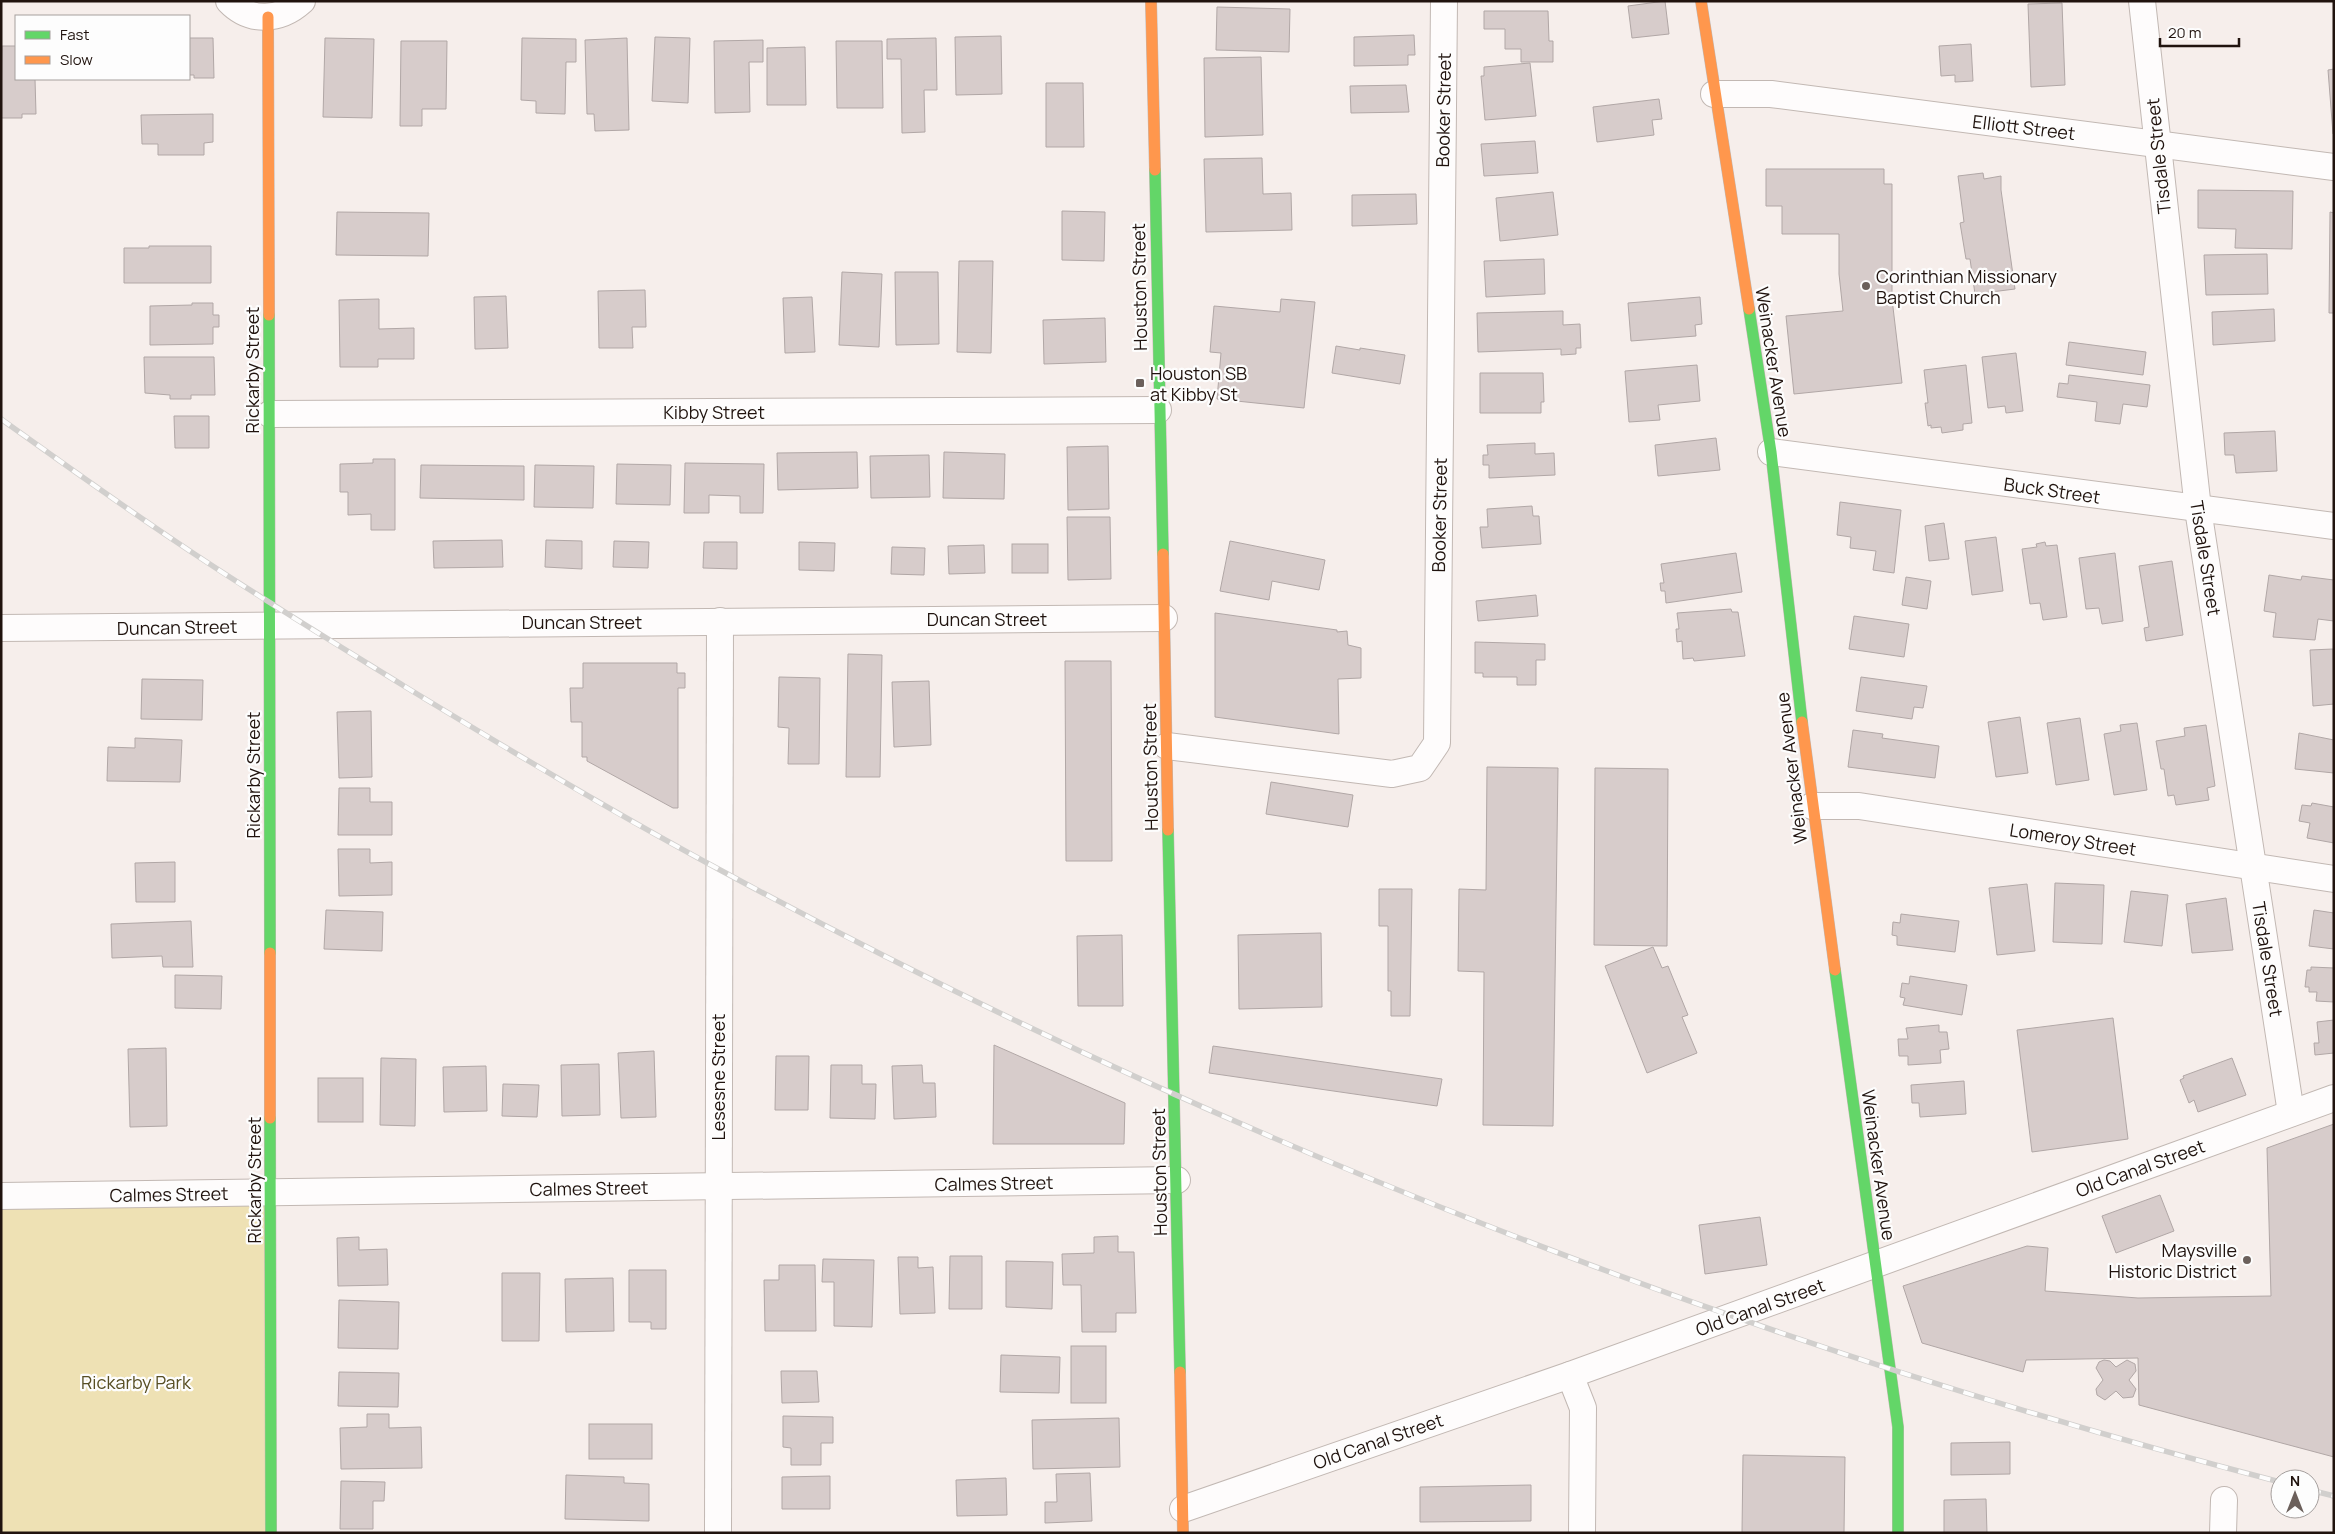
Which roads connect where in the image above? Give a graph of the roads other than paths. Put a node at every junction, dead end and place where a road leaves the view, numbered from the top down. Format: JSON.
{"nodes":[{"id":1,"x":228,"y":1,"type":"edge"},
{"id":2,"x":302,"y":1,"type":"edge"},
{"id":3,"x":1151,"y":1,"type":"edge"},
{"id":4,"x":1444,"y":1,"type":"edge"},
{"id":5,"x":1701,"y":1,"type":"edge"},
{"id":6,"x":2142,"y":1,"type":"edge"},
{"id":7,"x":268,"y":17,"type":"junction"},
{"id":8,"x":1714,"y":94,"type":"junction"},
{"id":9,"x":2156,"y":144,"type":"junction"},
{"id":10,"x":2334,"y":167,"type":"edge"},
{"id":11,"x":1158,"y":410,"type":"junction"},
{"id":12,"x":270,"y":414,"type":"junction"},
{"id":13,"x":1771,"y":452,"type":"junction"},
{"id":14,"x":2198,"y":510,"type":"junction"},
{"id":15,"x":2334,"y":526,"type":"edge"},
{"id":16,"x":1164,"y":618,"type":"junction"},
{"id":17,"x":720,"y":621,"type":"junction"},
{"id":18,"x":271,"y":626,"type":"junction"},
{"id":19,"x":1,"y":628,"type":"edge"},
{"id":20,"x":1167,"y":746,"type":"junction"},
{"id":21,"x":1812,"y":806,"type":"junction"},
{"id":22,"x":2254,"y":867,"type":"junction"},
{"id":23,"x":2334,"y":879,"type":"edge"},
{"id":24,"x":2334,"y":1098,"type":"edge"},
{"id":25,"x":2291,"y":1113,"type":"junction"},
{"id":26,"x":1176,"y":1180,"type":"junction"},
{"id":27,"x":718,"y":1186,"type":"junction"},
{"id":28,"x":272,"y":1192,"type":"junction"},
{"id":29,"x":1,"y":1196,"type":"edge"},
{"id":30,"x":1875,"y":1265,"type":"junction"},
{"id":31,"x":1570,"y":1375,"type":"junction"},
{"id":32,"x":2224,"y":1500,"type":"dead end"},
{"id":33,"x":1183,"y":1521,"type":"edge"},
{"id":34,"x":271,"y":1533,"type":"edge"},
{"id":35,"x":718,"y":1533,"type":"edge"},
{"id":36,"x":1582,"y":1533,"type":"edge"},
{"id":37,"x":1898,"y":1533,"type":"edge"},
{"id":38,"x":2223,"y":1533,"type":"edge"}],
"edges":[{"from":1,"to":7,"type":"street"},
{"from":2,"to":7,"type":"street"},
{"from":3,"to":11,"type":"street","name":"Houston Street"},
{"from":4,"to":20,"type":"street","name":"Booker Street"},
{"from":5,"to":8,"type":"street","name":"Weinacker Avenue"},
{"from":6,"to":9,"type":"street","name":"Tisdale Street"},
{"from":7,"to":12,"type":"street","name":"Rickarby Street"},
{"from":8,"to":9,"type":"street","name":"Elliott Street"},
{"from":8,"to":13,"type":"street","name":"Weinacker Avenue"},
{"from":9,"to":10,"type":"street","name":"Elliott Street"},
{"from":9,"to":14,"type":"street","name":"Tisdale Street"},
{"from":11,"to":12,"type":"street","name":"Kibby Street"},
{"from":11,"to":16,"type":"street","name":"Houston Street"},
{"from":12,"to":18,"type":"street","name":"Rickarby Street"},
{"from":13,"to":14,"type":"street","name":"Buck Street"},
{"from":13,"to":21,"type":"street","name":"Weinacker Avenue"},
{"from":14,"to":15,"type":"street","name":"Buck Street"},
{"from":14,"to":22,"type":"street","name":"Tisdale Street"},
{"from":16,"to":17,"type":"street","name":"Duncan Street"},
{"from":16,"to":20,"type":"street","name":"Houston Street"},
{"from":17,"to":18,"type":"street","name":"Duncan Street"},
{"from":17,"to":27,"type":"street","name":"Lesesne Street"},
{"from":18,"to":19,"type":"street","name":"Duncan Street"},
{"from":18,"to":28,"type":"street","name":"Rickarby Street"},
{"from":20,"to":26,"type":"street","name":"Houston Street"},
{"from":21,"to":22,"type":"street","name":"Lomeroy Street"},
{"from":21,"to":30,"type":"street","name":"Weinacker Avenue"},
{"from":22,"to":23,"type":"street","name":"Lomeroy Street"},
{"from":22,"to":25,"type":"street","name":"Tisdale Street"},
{"from":24,"to":25,"type":"street","name":"Old Canal Street"},
{"from":25,"to":30,"type":"street","name":"Old Canal Street"},
{"from":26,"to":27,"type":"street","name":"Calmes Street"},
{"from":26,"to":33,"type":"street","name":"Houston Street"},
{"from":27,"to":28,"type":"street","name":"Calmes Street"},
{"from":27,"to":35,"type":"street","name":"Lesesne Street"},
{"from":28,"to":29,"type":"street","name":"Calmes Street"},
{"from":28,"to":34,"type":"street","name":"Rickarby Street"},
{"from":30,"to":31,"type":"street","name":"Old Canal Street"},
{"from":30,"to":37,"type":"street","name":"Weinacker Avenue"},
{"from":31,"to":33,"type":"street","name":"Old Canal Street"},
{"from":31,"to":36,"type":"street"},
{"from":32,"to":38,"type":"street"}]}
